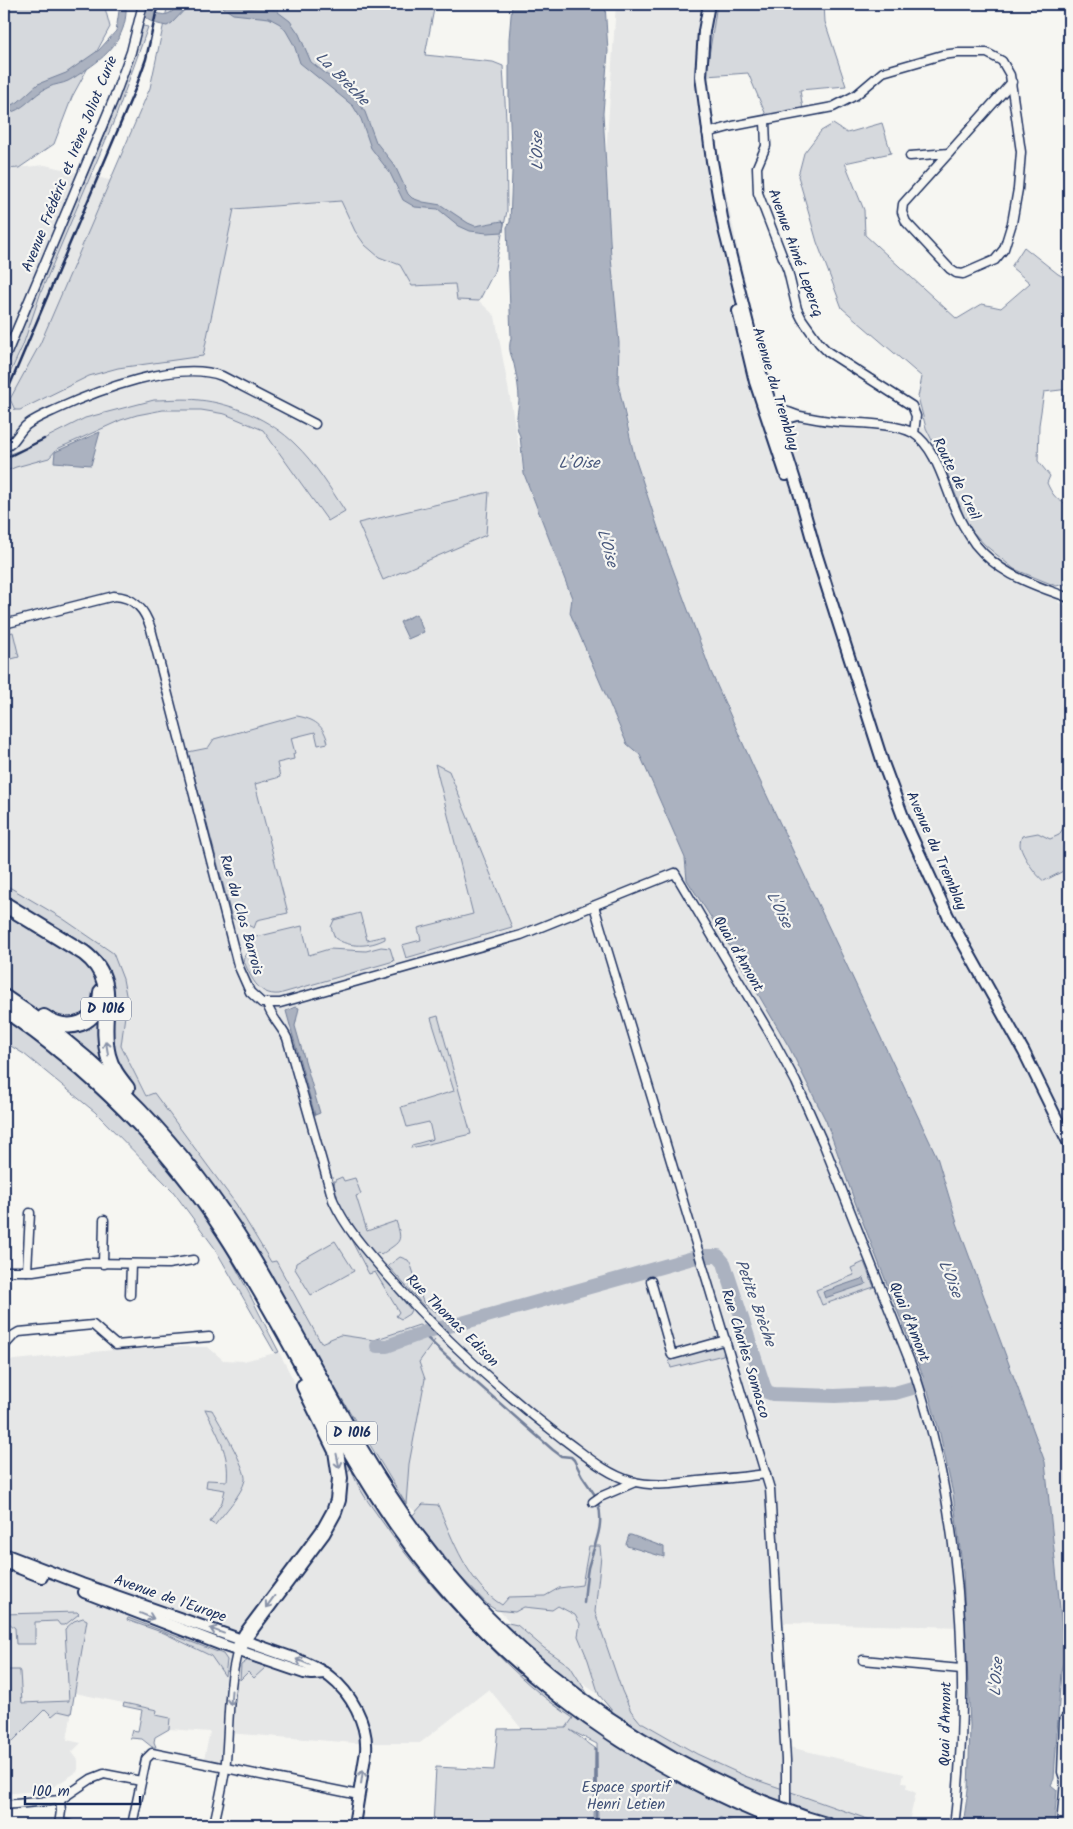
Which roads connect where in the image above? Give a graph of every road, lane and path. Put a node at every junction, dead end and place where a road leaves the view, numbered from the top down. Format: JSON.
{"nodes":[{"id":1,"x":143,"y":4,"type":"edge"},
{"id":2,"x":709,"y":4,"type":"edge"},
{"id":3,"x":1012,"y":82,"type":"junction"},
{"id":4,"x":765,"y":120,"type":"junction"},
{"id":5,"x":707,"y":133,"type":"junction"},
{"id":6,"x":949,"y":153,"type":"junction"},
{"id":7,"x":910,"y":156,"type":"dead end"},
{"id":8,"x":4,"y":360,"type":"edge"},
{"id":9,"x":771,"y":408,"type":"junction"},
{"id":10,"x":800,"y":416,"type":"junction"},
{"id":11,"x":776,"y":422,"type":"junction"},
{"id":12,"x":315,"y":424,"type":"dead end"},
{"id":13,"x":914,"y":433,"type":"junction"},
{"id":14,"x":4,"y":448,"type":"edge"},
{"id":15,"x":1069,"y":598,"type":"edge"},
{"id":16,"x":4,"y":624,"type":"edge"},
{"id":17,"x":4,"y":904,"type":"edge"},
{"id":18,"x":594,"y":906,"type":"junction"},
{"id":19,"x":4,"y":910,"type":"edge"},
{"id":20,"x":4,"y":995,"type":"edge"},
{"id":21,"x":267,"y":1004,"type":"junction"},
{"id":22,"x":4,"y":1009,"type":"edge"},
{"id":23,"x":1069,"y":1144,"type":"edge"},
{"id":24,"x":172,"y":1146,"type":"junction"},
{"id":25,"x":30,"y":1214,"type":"dead end"},
{"id":26,"x":104,"y":1220,"type":"dead end"},
{"id":27,"x":232,"y":1244,"type":"junction"},
{"id":28,"x":194,"y":1260,"type":"dead end"},
{"id":29,"x":103,"y":1264,"type":"junction"},
{"id":30,"x":131,"y":1264,"type":"junction"},
{"id":31,"x":4,"y":1271,"type":"edge"},
{"id":32,"x":27,"y":1271,"type":"junction"},
{"id":33,"x":651,"y":1281,"type":"dead end"},
{"id":34,"x":130,"y":1295,"type":"dead end"},
{"id":35,"x":209,"y":1337,"type":"dead end"},
{"id":36,"x":726,"y":1340,"type":"junction"},
{"id":37,"x":4,"y":1346,"type":"edge"},
{"id":38,"x":766,"y":1474,"type":"junction"},
{"id":39,"x":636,"y":1482,"type":"junction"},
{"id":40,"x":593,"y":1502,"type":"dead end"},
{"id":41,"x":4,"y":1554,"type":"edge"},
{"id":42,"x":4,"y":1562,"type":"edge"},
{"id":43,"x":240,"y":1645,"type":"junction"},
{"id":44,"x":863,"y":1660,"type":"dead end"},
{"id":45,"x":961,"y":1669,"type":"junction"},
{"id":46,"x":1069,"y":1717,"type":"edge"},
{"id":47,"x":225,"y":1767,"type":"junction"},
{"id":48,"x":141,"y":1781,"type":"junction"},
{"id":49,"x":359,"y":1795,"type":"junction"},
{"id":50,"x":60,"y":1800,"type":"junction"},
{"id":51,"x":4,"y":1805,"type":"edge"},
{"id":52,"x":763,"y":1808,"type":"junction"},
{"id":53,"x":801,"y":1822,"type":"edge"},
{"id":54,"x":59,"y":1824,"type":"edge"},
{"id":55,"x":70,"y":1825,"type":"edge"},
{"id":56,"x":132,"y":1825,"type":"edge"},
{"id":57,"x":214,"y":1825,"type":"edge"},
{"id":58,"x":354,"y":1825,"type":"edge"},
{"id":59,"x":784,"y":1825,"type":"edge"},
{"id":60,"x":826,"y":1825,"type":"edge"},
{"id":61,"x":954,"y":1825,"type":"edge"},
{"id":62,"x":1061,"y":1825,"type":"edge"}],
"edges":[{"from":1,"to":8,"type":"street","name":"Avenue Frédéric et Irène Joliot Curie"},
{"from":2,"to":5,"type":"main road","name":"Avenue du Tremblay"},
{"from":3,"to":4,"type":"street"},
{"from":3,"to":6,"type":"street"},
{"from":3,"to":6,"type":"street"},
{"from":4,"to":5,"type":"street"},
{"from":4,"to":13,"type":"street","name":"Avenue Aimé Lepercq"},
{"from":5,"to":9,"type":"main road","name":"Avenue du Tremblay"},
{"from":6,"to":7,"type":"street"},
{"from":9,"to":10,"type":"street","name":"Route de Creil"},
{"from":9,"to":11,"type":"main road","name":"Avenue du Tremblay"},
{"from":10,"to":11,"type":"street","name":"Route de Creil"},
{"from":10,"to":13,"type":"street","name":"Route de Creil"},
{"from":11,"to":23,"type":"main road","name":"Avenue du Tremblay"},
{"from":12,"to":14,"type":"street"},
{"from":13,"to":15,"type":"street","name":"Route de Creil"},
{"from":16,"to":21,"type":"street","name":"Rue du Clos Barrois"},
{"from":24,"to":17,"type":"highway","number":"D 1016","one_way":true},
{"from":18,"to":21,"type":"street"},
{"from":18,"to":36,"type":"street","name":"Rue Charles Somasco"},
{"from":18,"to":45,"type":"street","name":"Quai d'Amont"},
{"from":19,"to":20,"type":"highway","number":"D 1016"},
{"from":20,"to":24,"type":"highway","number":"D 1016"},
{"from":21,"to":39,"type":"street","name":"Rue Thomas Edison"},
{"from":22,"to":27,"type":"highway","number":"D 1016"},
{"from":24,"to":52,"type":"highway","number":"D 1016"},
{"from":25,"to":32,"type":"street"},
{"from":26,"to":29,"type":"street"},
{"from":27,"to":43,"type":"highway","number":"D 1016","one_way":true},
{"from":27,"to":52,"type":"highway","number":"D 1016"},
{"from":28,"to":30,"type":"street"},
{"from":29,"to":30,"type":"street"},
{"from":29,"to":32,"type":"street"},
{"from":30,"to":34,"type":"street"},
{"from":31,"to":32,"type":"street"},
{"from":33,"to":36,"type":"street"},
{"from":35,"to":37,"type":"street"},
{"from":36,"to":38,"type":"street","name":"Rue Charles Somasco"},
{"from":38,"to":39,"type":"street","name":"Rue Thomas Edison"},
{"from":38,"to":59,"type":"street","name":"Rue Charles Somasco"},
{"from":39,"to":40,"type":"street"},
{"from":43,"to":41,"type":"main road","name":"Avenue de l'Europe","one_way":true},
{"from":42,"to":43,"type":"main road","name":"Avenue de l'Europe","one_way":true},
{"from":43,"to":47,"type":"street","one_way":true},
{"from":49,"to":43,"type":"main road","name":"Avenue de l'Europe","one_way":true},
{"from":44,"to":45,"type":"street"},
{"from":45,"to":61,"type":"street","name":"Quai d'Amont"},
{"from":46,"to":62,"type":"street"},
{"from":47,"to":48,"type":"street"},
{"from":47,"to":49,"type":"street"},
{"from":47,"to":57,"type":"street"},
{"from":48,"to":50,"type":"street"},
{"from":48,"to":56,"type":"street"},
{"from":49,"to":58,"type":"main road","name":"Avenue de l'Europe"},
{"from":50,"to":51,"type":"street"},
{"from":50,"to":54,"type":"street"},
{"from":52,"to":53,"type":"highway","number":"D 1016","bridge":true},
{"from":53,"to":60,"type":"highway","number":"D 1016"},
{"from":54,"to":55,"type":"street"}]}
